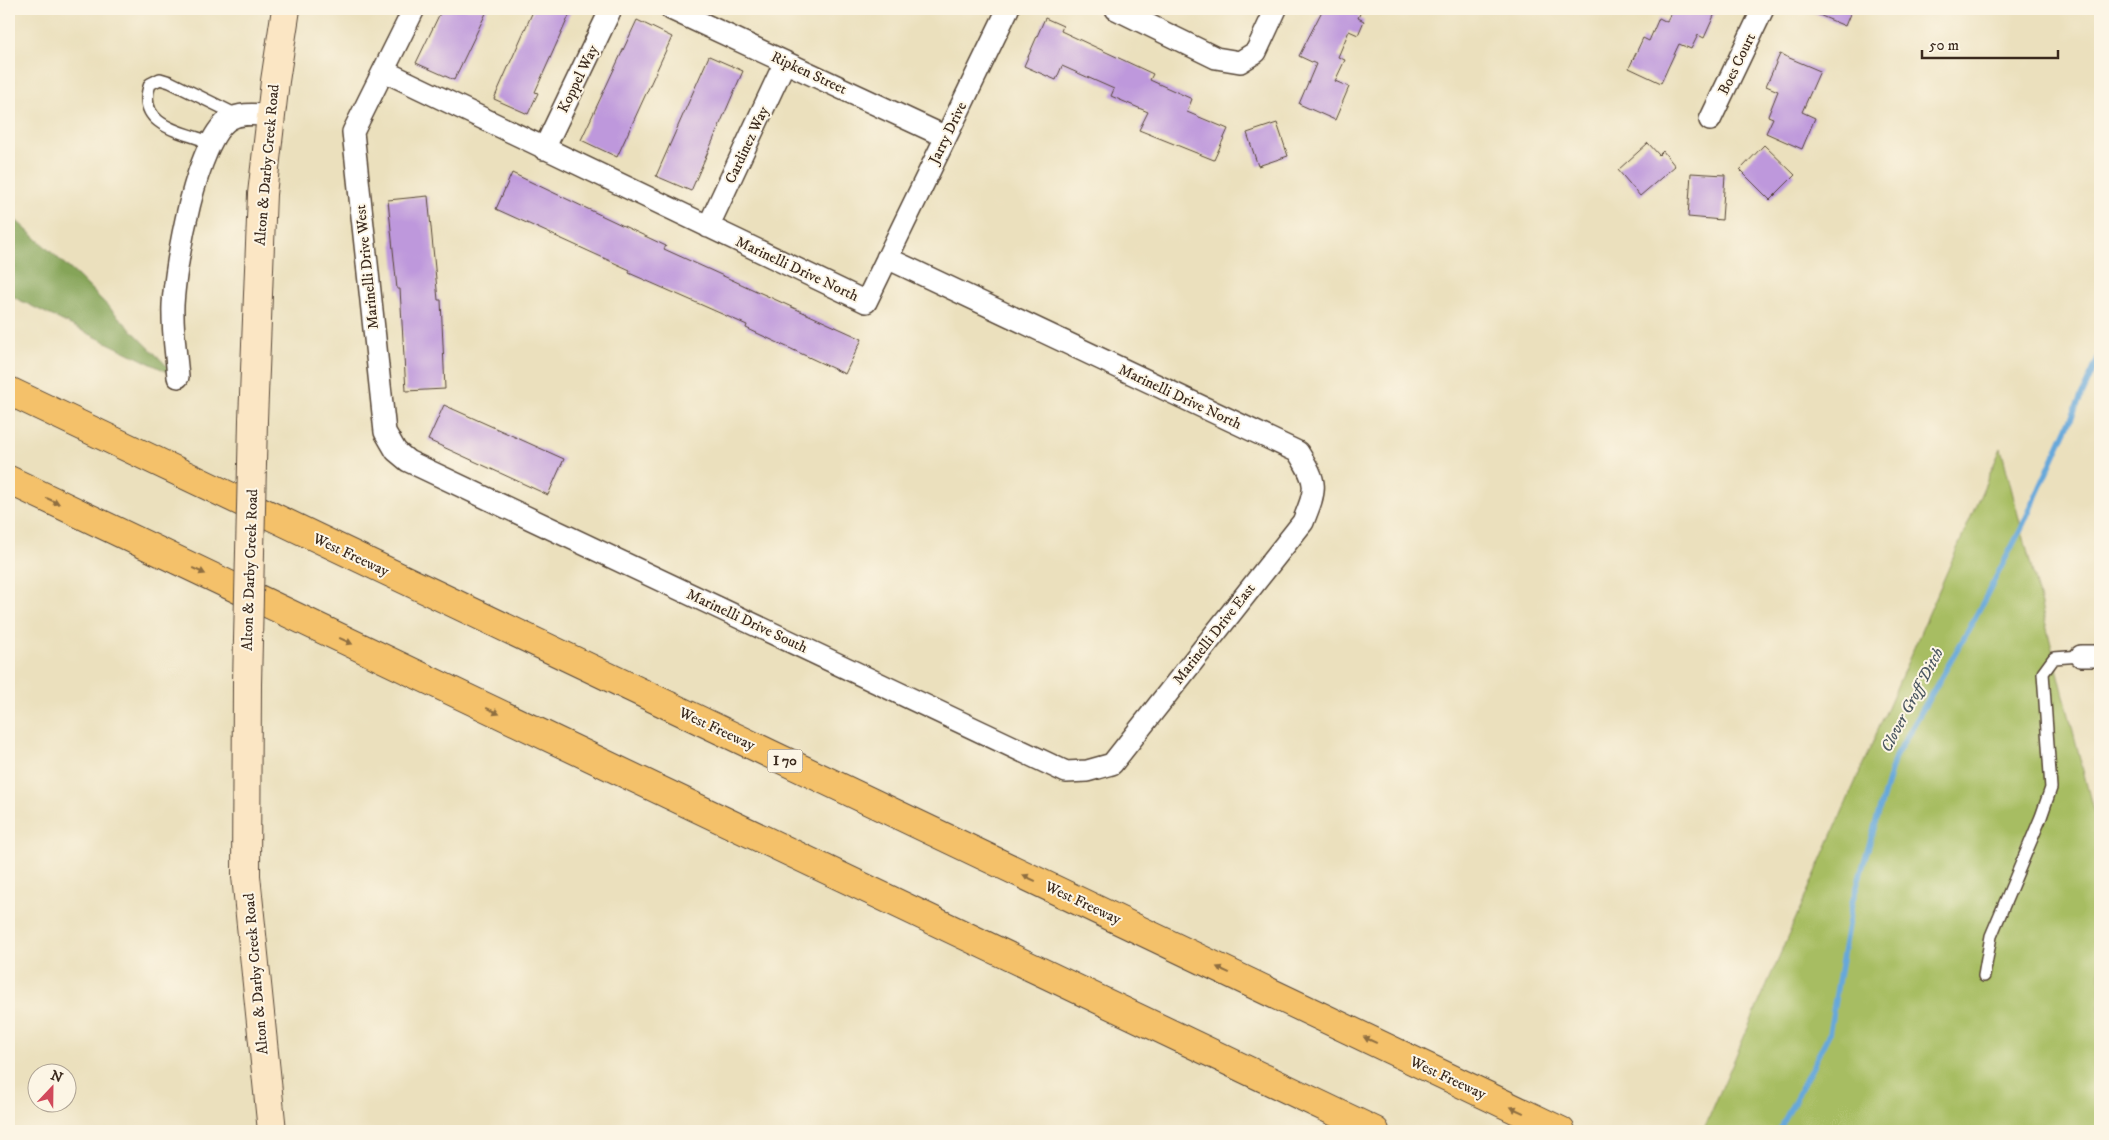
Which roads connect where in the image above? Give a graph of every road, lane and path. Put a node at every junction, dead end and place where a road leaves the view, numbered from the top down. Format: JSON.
{"nodes":[{"id":1,"x":286,"y":9,"type":"edge"},
{"id":2,"x":414,"y":9,"type":"edge"},
{"id":3,"x":611,"y":9,"type":"edge"},
{"id":4,"x":671,"y":9,"type":"edge"},
{"id":5,"x":1008,"y":9,"type":"edge"},
{"id":6,"x":1116,"y":9,"type":"edge"},
{"id":7,"x":1276,"y":9,"type":"edge"},
{"id":8,"x":1763,"y":9,"type":"edge"},
{"id":9,"x":785,"y":62,"type":"junction"},
{"id":10,"x":384,"y":71,"type":"junction"},
{"id":11,"x":271,"y":115,"type":"junction"},
{"id":12,"x":239,"y":116,"type":"junction"},
{"id":13,"x":1710,"y":120,"type":"dead end"},
{"id":14,"x":946,"y":137,"type":"junction"},
{"id":15,"x":210,"y":142,"type":"junction"},
{"id":16,"x":544,"y":149,"type":"junction"},
{"id":17,"x":708,"y":227,"type":"junction"},
{"id":18,"x":887,"y":258,"type":"junction"},
{"id":19,"x":178,"y":377,"type":"dead end"},
{"id":20,"x":9,"y":391,"type":"edge"},
{"id":21,"x":408,"y":461,"type":"joint"},
{"id":22,"x":1313,"y":476,"type":"joint"},
{"id":23,"x":9,"y":480,"type":"edge"},
{"id":24,"x":2090,"y":656,"type":"edge"},
{"id":25,"x":1088,"y":771,"type":"joint"},
{"id":26,"x":1984,"y":976,"type":"dead end"},
{"id":27,"x":272,"y":1131,"type":"edge"},
{"id":28,"x":1375,"y":1131,"type":"edge"},
{"id":29,"x":1561,"y":1131,"type":"edge"}],
"edges":[{"from":1,"to":11,"type":"main road","name":"Alton & Darby Creek Road"},
{"from":2,"to":10,"type":"street","name":"Marinelli Drive West"},
{"from":3,"to":16,"type":"street","name":"Koppel Way"},
{"from":4,"to":9,"type":"street","name":"Ripken Street"},
{"from":5,"to":14,"type":"street","name":"Jarry Drive"},
{"from":6,"to":7,"type":"street"},
{"from":8,"to":13,"type":"street","name":"Boes Court"},
{"from":9,"to":14,"type":"street","name":"Ripken Street"},
{"from":9,"to":17,"type":"street","name":"Cardinez Way"},
{"from":10,"to":16,"type":"street","name":"Marinelli Drive North"},
{"from":10,"to":21,"type":"street","name":"Marinelli Drive West"},
{"from":11,"to":12,"type":"street"},
{"from":11,"to":27,"type":"main road","name":"Alton & Darby Creek Road","bridge":true},
{"from":12,"to":15,"type":"street"},
{"from":12,"to":15,"type":"lane"},
{"from":14,"to":18,"type":"street","name":"Jarry Drive"},
{"from":15,"to":19,"type":"street"},
{"from":16,"to":17,"type":"street","name":"Marinelli Drive North"},
{"from":17,"to":18,"type":"street","name":"Marinelli Drive North"},
{"from":18,"to":22,"type":"street","name":"Marinelli Drive North"},
{"from":29,"to":20,"type":"highway","name":"West Freeway","number":"I 70","one_way":true},
{"from":21,"to":25,"type":"street","name":"Marinelli Drive South"},
{"from":22,"to":25,"type":"street","name":"Marinelli Drive East"},
{"from":23,"to":28,"type":"highway","one_way":true},
{"from":24,"to":26,"type":"lane"}]}
